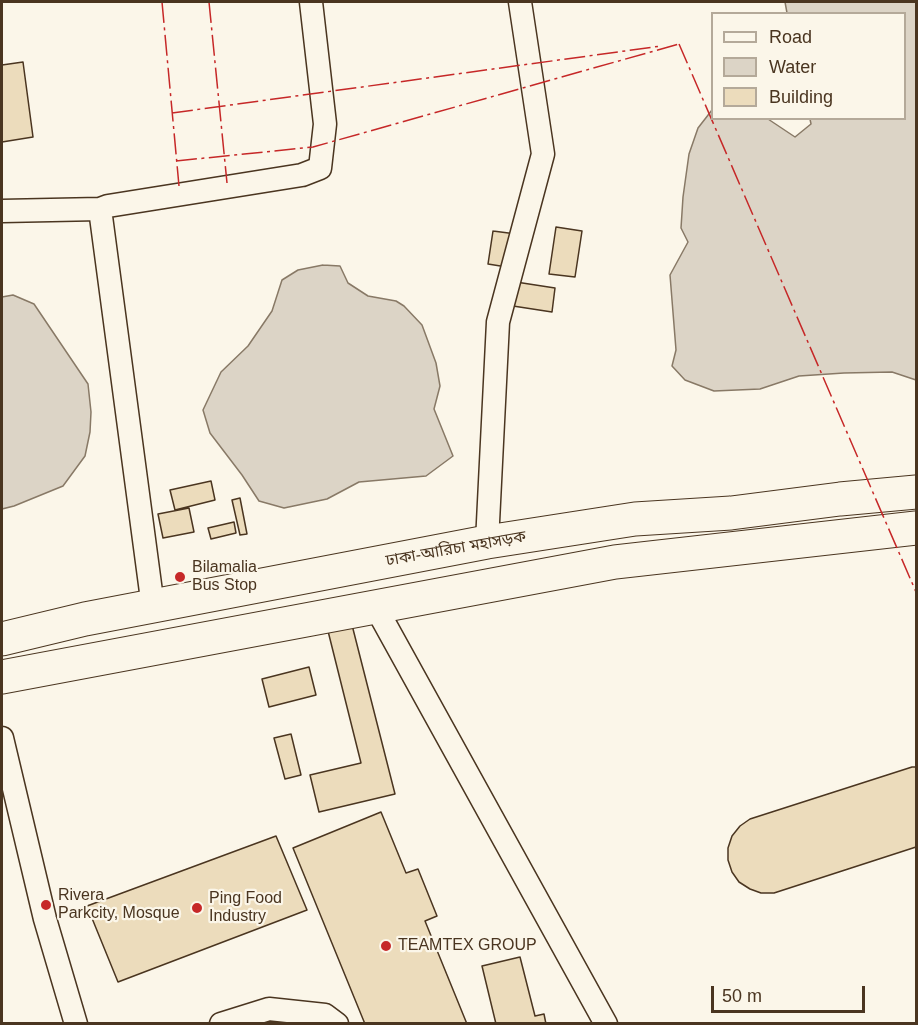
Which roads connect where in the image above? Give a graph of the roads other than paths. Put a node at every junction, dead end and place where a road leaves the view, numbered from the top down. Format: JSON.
{"nodes":[{"id":1,"x":311,"y":2,"type":"edge"},
{"id":2,"x":520,"y":2,"type":"edge"},
{"id":3,"x":100,"y":209,"type":"junction"},
{"id":4,"x":2,"y":211,"type":"edge"},
{"id":5,"x":916,"y":492,"type":"edge"},
{"id":6,"x":916,"y":528,"type":"edge"},
{"id":7,"x":487,"y":542,"type":"junction"},
{"id":8,"x":375,"y":606,"type":"junction"},
{"id":9,"x":153,"y":607,"type":"junction"},
{"id":10,"x":2,"y":639,"type":"edge"},
{"id":11,"x":2,"y":677,"type":"edge"},
{"id":12,"x":2,"y":738,"type":"edge"},
{"id":13,"x":76,"y":1023,"type":"edge"},
{"id":14,"x":221,"y":1023,"type":"edge"},
{"id":15,"x":337,"y":1023,"type":"edge"},
{"id":16,"x":606,"y":1023,"type":"edge"}],
"edges":[{"from":1,"to":3,"type":"street"},
{"from":2,"to":7,"type":"street"},
{"from":3,"to":4,"type":"street"},
{"from":3,"to":9,"type":"street"},
{"from":5,"to":7,"type":"highway","name":"ঢাকা-আরিচা মহাসড়ক"},
{"from":6,"to":8,"type":"highway"},
{"from":7,"to":9,"type":"highway","name":"ঢাকা-আরিচা মহাসড়ক"},
{"from":8,"to":11,"type":"highway"},
{"from":8,"to":16,"type":"street"},
{"from":9,"to":10,"type":"highway","name":"ঢাকা-আরিচা মহাসড়ক"},
{"from":12,"to":13,"type":"street"},
{"from":14,"to":15,"type":"street"}]}
